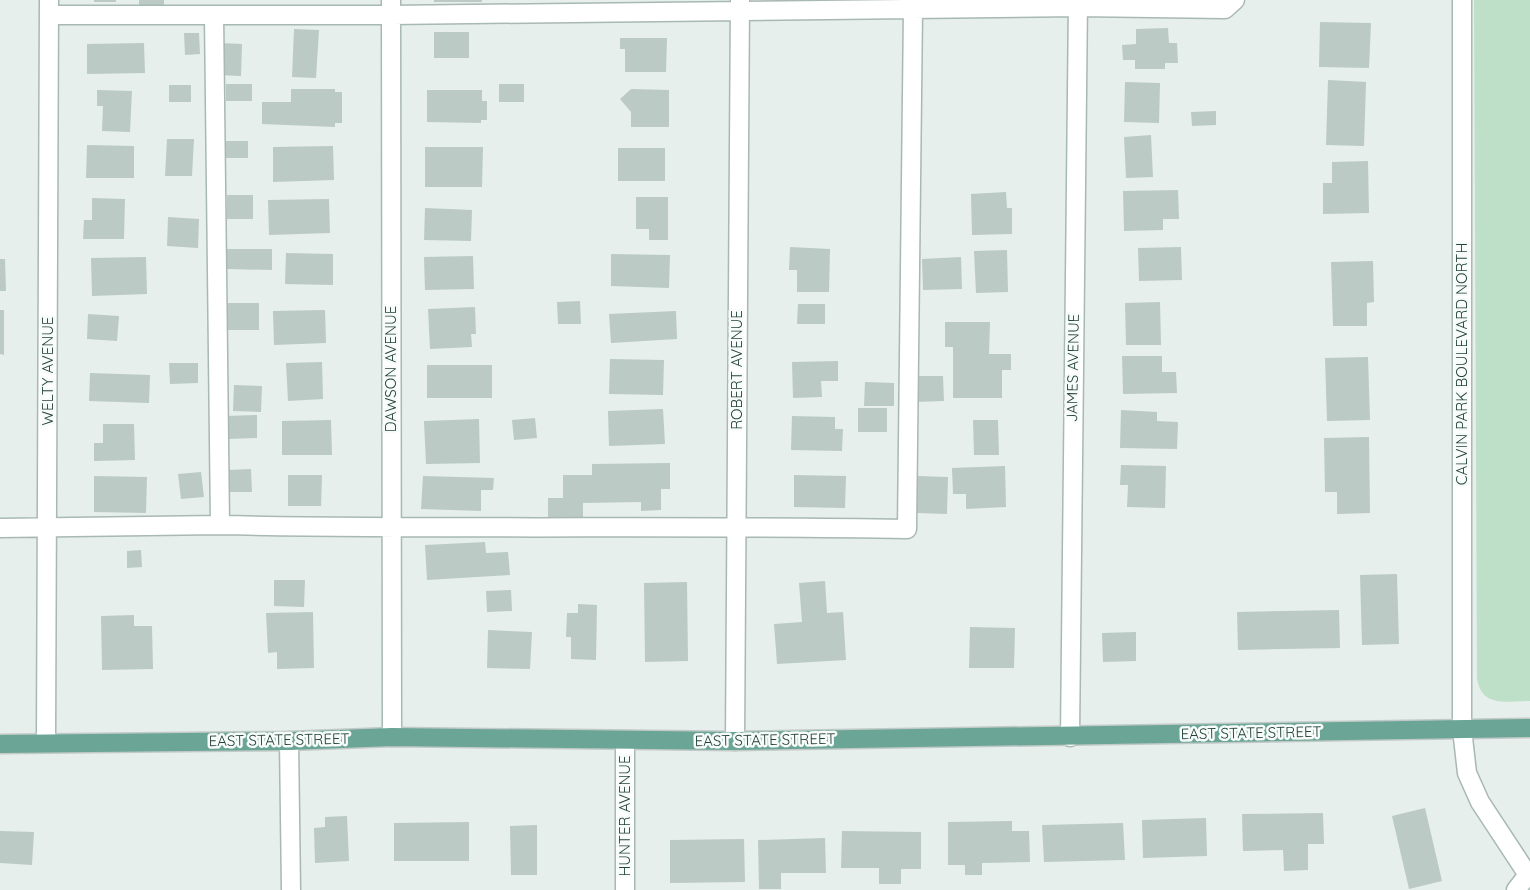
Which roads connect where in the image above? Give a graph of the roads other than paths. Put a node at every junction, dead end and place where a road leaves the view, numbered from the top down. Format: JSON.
{"nodes":[{"id":1,"x":1235,"y":0,"type":"edge"},
{"id":2,"x":1462,"y":0,"type":"edge"},
{"id":3,"x":1078,"y":4,"type":"edge"},
{"id":4,"x":740,"y":5,"type":"edge"},
{"id":5,"x":49,"y":8,"type":"edge"},
{"id":6,"x":391,"y":8,"type":"edge"},
{"id":7,"x":913,"y":9,"type":"junction"},
{"id":8,"x":214,"y":15,"type":"junction"},
{"id":9,"x":220,"y":525,"type":"junction"},
{"id":10,"x":736,"y":526,"type":"junction"},
{"id":11,"x":47,"y":527,"type":"junction"},
{"id":12,"x":0,"y":528,"type":"edge"},
{"id":13,"x":392,"y":529,"type":"junction"},
{"id":14,"x":1530,"y":728,"type":"edge"},
{"id":15,"x":1462,"y":729,"type":"junction"},
{"id":16,"x":1070,"y":736,"type":"junction"},
{"id":17,"x":392,"y":737,"type":"junction"},
{"id":18,"x":289,"y":741,"type":"junction"},
{"id":19,"x":735,"y":741,"type":"junction"},
{"id":20,"x":625,"y":742,"type":"junction"},
{"id":21,"x":46,"y":743,"type":"junction"},
{"id":22,"x":0,"y":744,"type":"edge"},
{"id":23,"x":1529,"y":874,"type":"edge"},
{"id":24,"x":291,"y":890,"type":"edge"},
{"id":25,"x":625,"y":890,"type":"edge"},
{"id":26,"x":1516,"y":890,"type":"edge"}],
"edges":[{"from":1,"to":3,"type":"street"},
{"from":2,"to":15,"type":"street","name":"CALVIN PARK BOULEVARD NORTH"},
{"from":3,"to":7,"type":"street"},
{"from":3,"to":16,"type":"street","name":"JAMES AVENUE"},
{"from":4,"to":6,"type":"street"},
{"from":4,"to":7,"type":"street"},
{"from":4,"to":10,"type":"street","name":"ROBERT AVENUE"},
{"from":5,"to":8,"type":"street"},
{"from":5,"to":11,"type":"street","name":"WELTY AVENUE"},
{"from":6,"to":8,"type":"street"},
{"from":6,"to":13,"type":"street","name":"DAWSON AVENUE"},
{"from":7,"to":10,"type":"street"},
{"from":8,"to":9,"type":"street"},
{"from":9,"to":11,"type":"street"},
{"from":9,"to":13,"type":"street"},
{"from":10,"to":13,"type":"street"},
{"from":10,"to":19,"type":"street","name":"ROBERT AVENUE"},
{"from":11,"to":12,"type":"street"},
{"from":11,"to":21,"type":"street","name":"WELTY AVENUE"},
{"from":13,"to":17,"type":"street","name":"DAWSON AVENUE"},
{"from":14,"to":15,"type":"main road","name":"EAST STATE STREET"},
{"from":15,"to":16,"type":"main road","name":"EAST STATE STREET"},
{"from":15,"to":23,"type":"street","name":"CALVIN PARK BOULEVARD NORTH"},
{"from":16,"to":19,"type":"main road","name":"EAST STATE STREET"},
{"from":17,"to":18,"type":"main road","name":"EAST STATE STREET"},
{"from":17,"to":20,"type":"main road","name":"EAST STATE STREET"},
{"from":18,"to":21,"type":"main road","name":"EAST STATE STREET"},
{"from":18,"to":24,"type":"street"},
{"from":19,"to":20,"type":"main road","name":"EAST STATE STREET"},
{"from":20,"to":25,"type":"street","name":"HUNTER AVENUE"},
{"from":21,"to":22,"type":"main road","name":"EAST STATE STREET"},
{"from":23,"to":26,"type":"street"}]}
